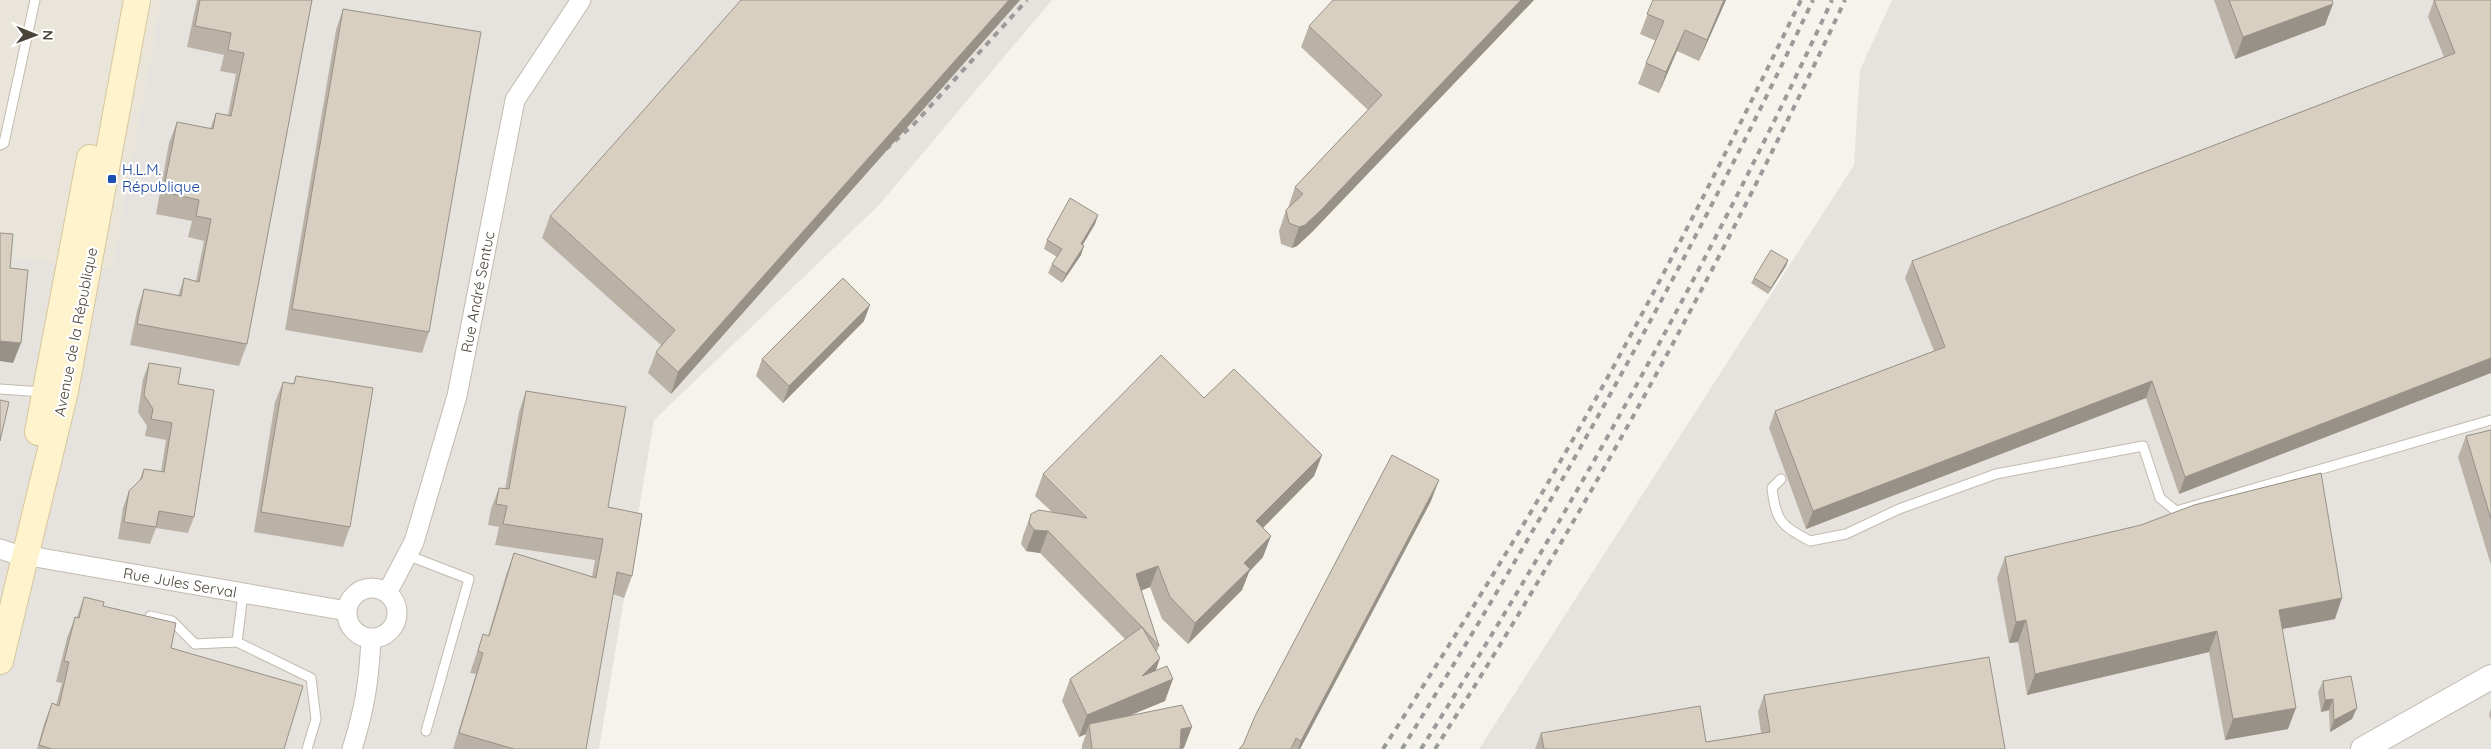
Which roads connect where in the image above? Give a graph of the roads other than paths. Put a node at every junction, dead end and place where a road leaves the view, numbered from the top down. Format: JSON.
{"nodes":[{"id":1,"x":35,"y":0,"type":"edge"},
{"id":2,"x":120,"y":0,"type":"edge"},
{"id":3,"x":137,"y":0,"type":"edge"},
{"id":4,"x":581,"y":0,"type":"edge"},
{"id":5,"x":0,"y":145,"type":"edge"},
{"id":6,"x":0,"y":389,"type":"edge"},
{"id":7,"x":46,"y":392,"type":"junction"},
{"id":8,"x":2491,"y":420,"type":"edge"},
{"id":9,"x":1780,"y":479,"type":"dead end"},
{"id":10,"x":13,"y":552,"type":"edge"},
{"id":11,"x":407,"y":555,"type":"junction"},
{"id":12,"x":387,"y":593,"type":"junction"},
{"id":13,"x":243,"y":594,"type":"junction"},
{"id":14,"x":0,"y":599,"type":"edge"},
{"id":15,"x":347,"y":611,"type":"junction"},
{"id":16,"x":150,"y":616,"type":"edge"},
{"id":17,"x":371,"y":638,"type":"junction"},
{"id":18,"x":237,"y":642,"type":"junction"},
{"id":19,"x":0,"y":661,"type":"edge"},
{"id":20,"x":2491,"y":677,"type":"edge"},
{"id":21,"x":426,"y":731,"type":"dead end"},
{"id":22,"x":307,"y":749,"type":"edge"},
{"id":23,"x":352,"y":749,"type":"edge"},
{"id":24,"x":2363,"y":749,"type":"edge"}],
"edges":[{"from":1,"to":5,"type":"lane"},
{"from":2,"to":7,"type":"main road","name":"Avenue de la République"},
{"from":3,"to":10,"type":"main road","name":"Avenue de la République"},
{"from":4,"to":11,"type":"street","name":"Rue André Sentuc"},
{"from":6,"to":7,"type":"lane"},
{"from":7,"to":10,"type":"main road","name":"Avenue de la République"},
{"from":8,"to":9,"type":"lane"},
{"from":10,"to":13,"type":"street","name":"Rue Jules Serval"},
{"from":10,"to":14,"type":"main road","name":"Avenue de la République"},
{"from":10,"to":19,"type":"main road","name":"Avenue de la République"},
{"from":11,"to":12,"type":"street","name":"Rue André Sentuc"},
{"from":11,"to":21,"type":"lane"},
{"from":12,"to":15,"type":"street"},
{"from":12,"to":17,"type":"street"},
{"from":13,"to":15,"type":"street","name":"Rue Jules Serval"},
{"from":13,"to":18,"type":"lane"},
{"from":15,"to":17,"type":"street"},
{"from":16,"to":18,"type":"lane"},
{"from":17,"to":23,"type":"street"},
{"from":18,"to":22,"type":"lane"},
{"from":20,"to":24,"type":"street"}]}
